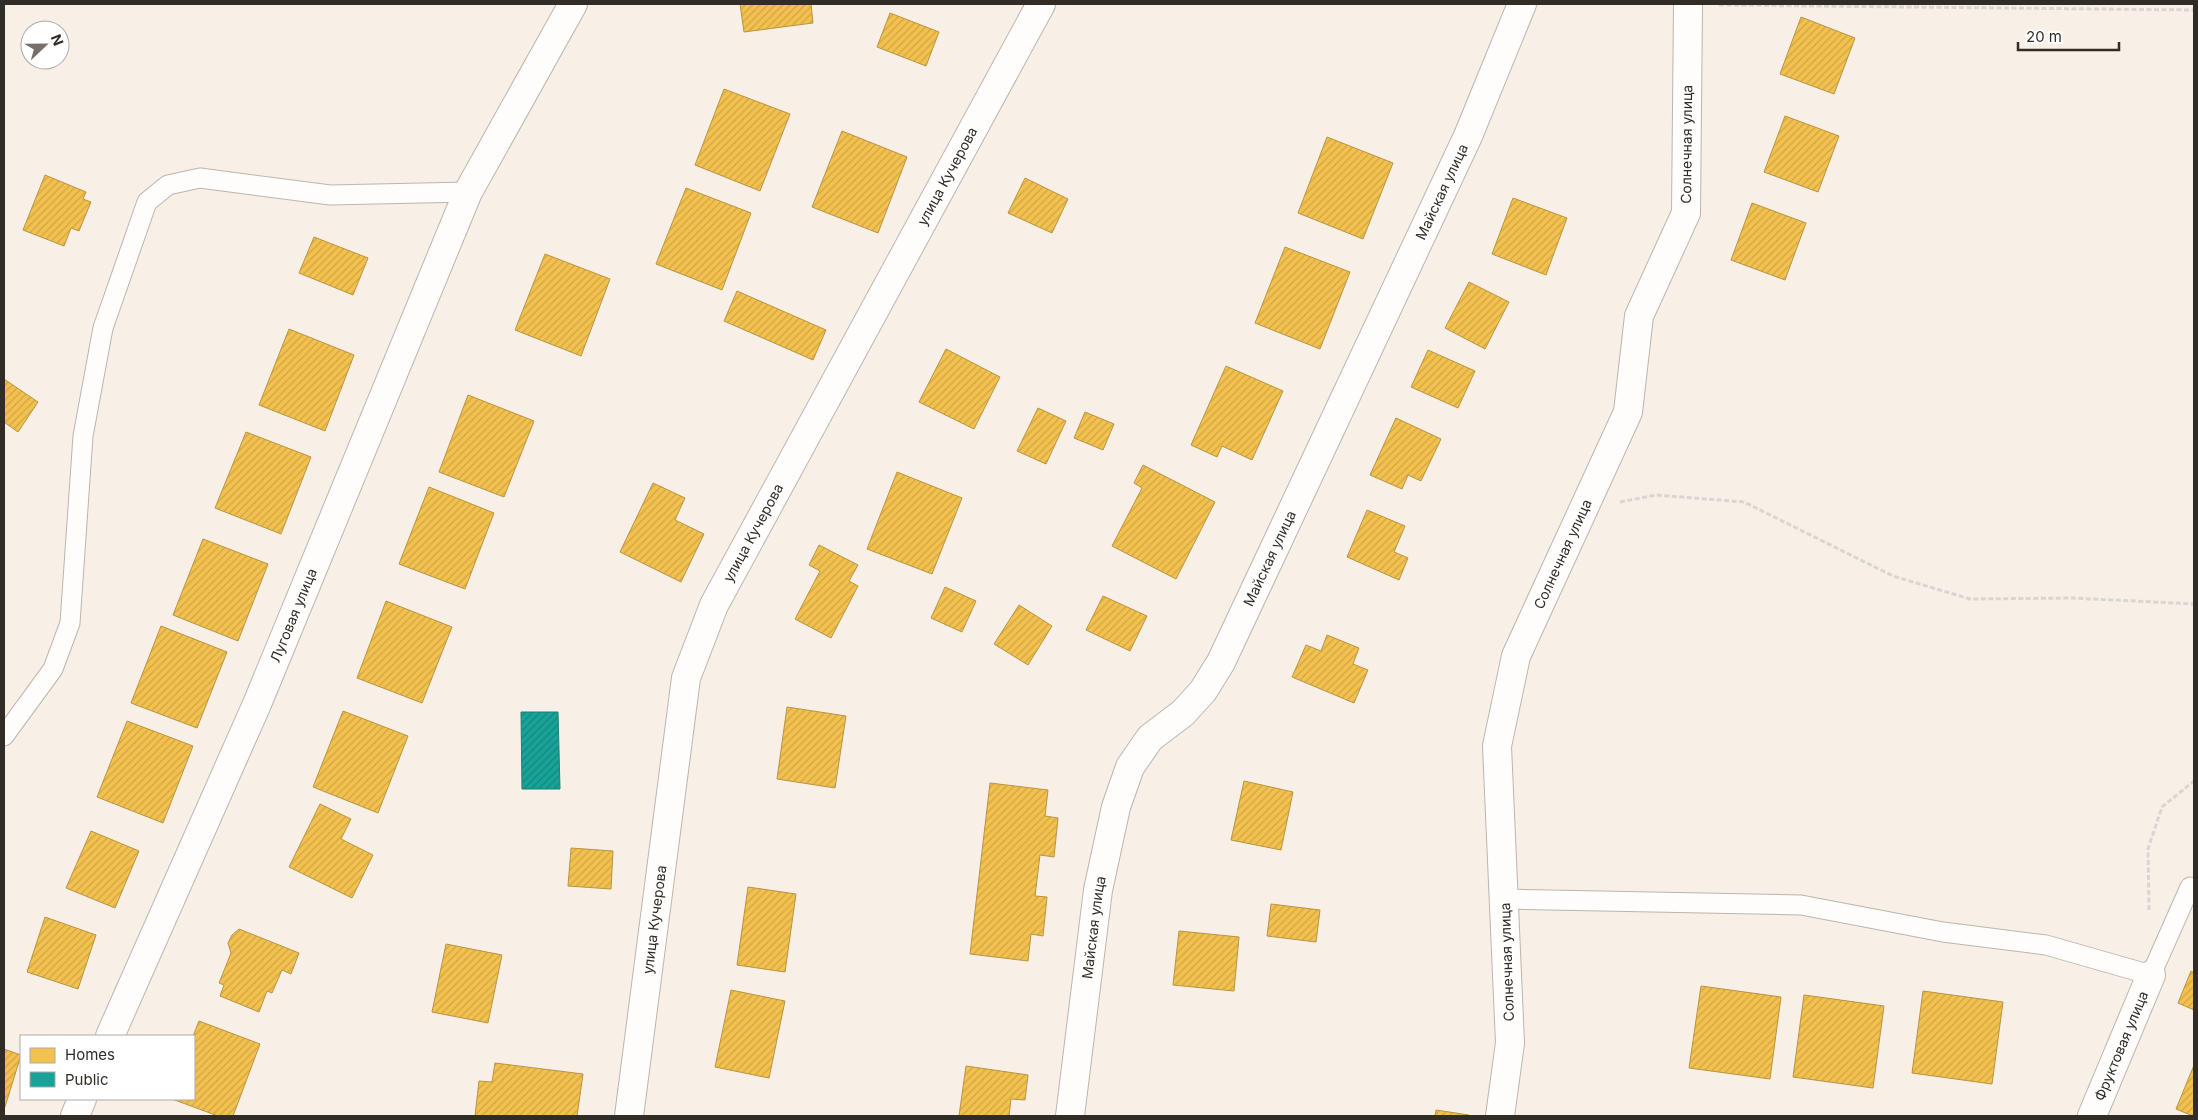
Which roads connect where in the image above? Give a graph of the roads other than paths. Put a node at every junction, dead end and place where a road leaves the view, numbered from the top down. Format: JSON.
{"nodes":[{"id":1,"x":573,"y":4,"type":"edge"},
{"id":2,"x":1041,"y":4,"type":"edge"},
{"id":3,"x":1522,"y":4,"type":"edge"},
{"id":4,"x":1688,"y":5,"type":"edge"},
{"id":5,"x":468,"y":192,"type":"junction"},
{"id":6,"x":4,"y":736,"type":"edge"},
{"id":7,"x":2190,"y":887,"type":"dead end"},
{"id":8,"x":1505,"y":899,"type":"junction"},
{"id":9,"x":2151,"y":976,"type":"junction"},
{"id":10,"x":110,"y":1035,"type":"edge"},
{"id":11,"x":82,"y":1100,"type":"edge"},
{"id":12,"x":75,"y":1116,"type":"edge"},
{"id":13,"x":629,"y":1116,"type":"edge"},
{"id":14,"x":1070,"y":1116,"type":"edge"},
{"id":15,"x":1500,"y":1116,"type":"edge"},
{"id":16,"x":2092,"y":1116,"type":"edge"}],
"edges":[{"from":1,"to":5,"type":"street","name":"Луговая улица"},
{"from":2,"to":13,"type":"street","name":"улица Кучерова"},
{"from":3,"to":14,"type":"street","name":"Майская улица"},
{"from":4,"to":8,"type":"street","name":"Солнечная улица"},
{"from":5,"to":6,"type":"lane"},
{"from":5,"to":10,"type":"street","name":"Луговая улица"},
{"from":7,"to":9,"type":"lane"},
{"from":8,"to":9,"type":"lane"},
{"from":8,"to":15,"type":"street","name":"Солнечная улица"},
{"from":9,"to":16,"type":"street","name":"Фруктовая улица"},
{"from":11,"to":12,"type":"street"}]}
